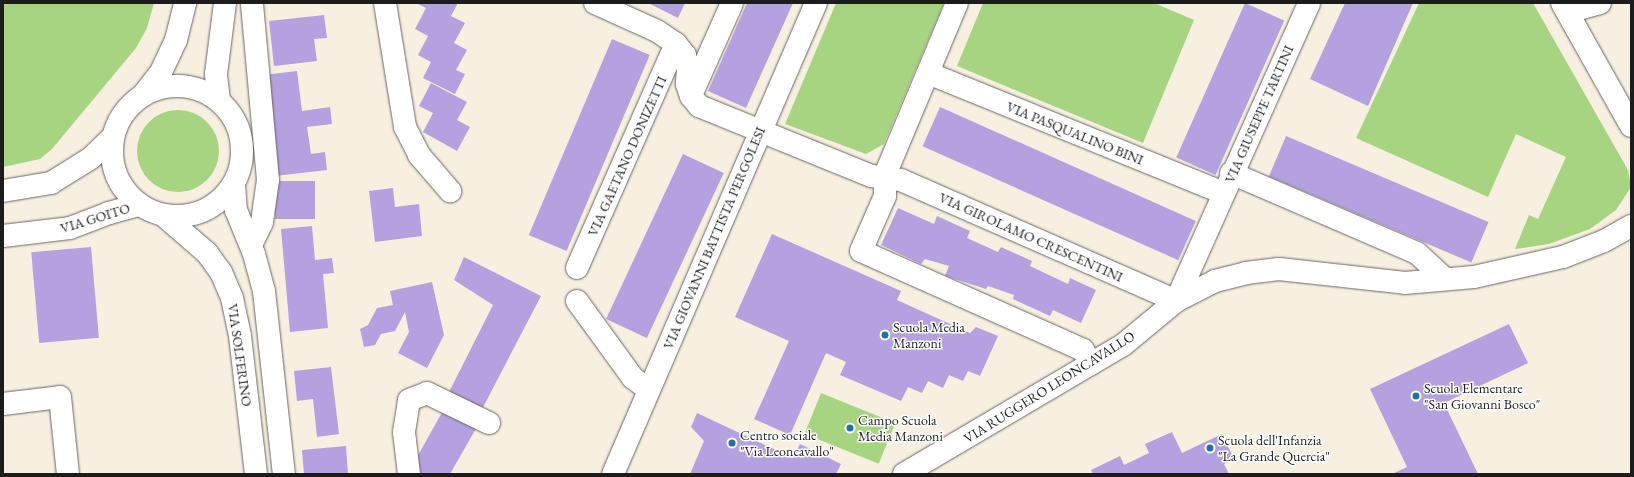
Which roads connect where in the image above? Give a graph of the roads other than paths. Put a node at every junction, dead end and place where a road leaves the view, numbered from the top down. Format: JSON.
{"nodes":[{"id":1,"x":185,"y":3,"type":"edge"},
{"id":2,"x":225,"y":3,"type":"edge"},
{"id":3,"x":252,"y":3,"type":"edge"},
{"id":4,"x":385,"y":3,"type":"edge"},
{"id":5,"x":595,"y":3,"type":"edge"},
{"id":6,"x":732,"y":3,"type":"edge"},
{"id":7,"x":816,"y":3,"type":"edge"},
{"id":8,"x":957,"y":3,"type":"edge"},
{"id":9,"x":1309,"y":3,"type":"edge"},
{"id":10,"x":1600,"y":3,"type":"edge"},
{"id":11,"x":1564,"y":7,"type":"edge"},
{"id":12,"x":676,"y":44,"type":"junction"},
{"id":13,"x":928,"y":73,"type":"junction"},
{"id":14,"x":142,"y":95,"type":"junction"},
{"id":15,"x":691,"y":96,"type":"junction"},
{"id":16,"x":219,"y":100,"type":"junction"},
{"id":17,"x":1631,"y":126,"type":"edge"},
{"id":18,"x":760,"y":132,"type":"junction"},
{"id":19,"x":113,"y":136,"type":"junction"},
{"id":20,"x":1231,"y":173,"type":"junction"},
{"id":21,"x":885,"y":175,"type":"junction"},
{"id":22,"x":234,"y":184,"type":"junction"},
{"id":23,"x":3,"y":191,"type":"edge"},
{"id":24,"x":450,"y":191,"type":"dead end"},
{"id":25,"x":1223,"y":193,"type":"junction"},
{"id":26,"x":139,"y":205,"type":"junction"},
{"id":27,"x":163,"y":215,"type":"junction"},
{"id":28,"x":1209,"y":224,"type":"junction"},
{"id":29,"x":1631,"y":226,"type":"edge"},
{"id":30,"x":3,"y":236,"type":"edge"},
{"id":31,"x":251,"y":246,"type":"junction"},
{"id":32,"x":577,"y":268,"type":"dead end"},
{"id":33,"x":1445,"y":279,"type":"junction"},
{"id":34,"x":1215,"y":281,"type":"junction"},
{"id":35,"x":577,"y":301,"type":"dead end"},
{"id":36,"x":1176,"y":301,"type":"junction"},
{"id":37,"x":1091,"y":364,"type":"junction"},
{"id":38,"x":649,"y":390,"type":"junction"},
{"id":39,"x":3,"y":404,"type":"edge"},
{"id":40,"x":489,"y":423,"type":"dead end"},
{"id":41,"x":68,"y":474,"type":"edge"},
{"id":42,"x":256,"y":474,"type":"edge"},
{"id":43,"x":284,"y":474,"type":"edge"},
{"id":44,"x":409,"y":474,"type":"edge"},
{"id":45,"x":613,"y":474,"type":"edge"},
{"id":46,"x":904,"y":474,"type":"edge"}],
"edges":[{"from":1,"to":14,"type":"street","name":"VIA SOLFERINO"},
{"from":2,"to":16,"type":"street"},
{"from":3,"to":31,"type":"street"},
{"from":4,"to":24,"type":"street"},
{"from":5,"to":12,"type":"street"},
{"from":6,"to":15,"type":"street"},
{"from":7,"to":18,"type":"street","name":"VIA GIOVANNI BATTISTA PERGOLESI"},
{"from":8,"to":13,"type":"street"},
{"from":9,"to":20,"type":"street","name":"VIA GIUSEPPE TARTINI"},
{"from":10,"to":11,"type":"street"},
{"from":11,"to":17,"type":"street"},
{"from":12,"to":15,"type":"street"},
{"from":12,"to":32,"type":"street","name":"VIA GAETANO DONIZETTI"},
{"from":13,"to":21,"type":"street"},
{"from":13,"to":25,"type":"street","name":"VIA PASQUALINO BINI"},
{"from":14,"to":16,"type":"street","name":"VIA SOLFERINO"},
{"from":14,"to":19,"type":"street","name":"VIA SOLFERINO"},
{"from":15,"to":18,"type":"street","name":"VIA GIROLAMO CRESCENTINI"},
{"from":16,"to":22,"type":"street","name":"VIA SOLFERINO"},
{"from":18,"to":21,"type":"street","name":"VIA GIROLAMO CRESCENTINI"},
{"from":18,"to":38,"type":"street","name":"VIA GIOVANNI BATTISTA PERGOLESI"},
{"from":19,"to":23,"type":"street"},
{"from":19,"to":26,"type":"street","name":"VIA SOLFERINO"},
{"from":20,"to":25,"type":"street","name":"VIA GIUSEPPE TARTINI"},
{"from":20,"to":33,"type":"street"},
{"from":21,"to":36,"type":"street","name":"VIA GIROLAMO CRESCENTINI"},
{"from":21,"to":37,"type":"street"},
{"from":22,"to":27,"type":"street","name":"VIA SOLFERINO"},
{"from":22,"to":31,"type":"street","name":"VIA SOLFERINO"},
{"from":25,"to":28,"type":"street","name":"VIA GIUSEPPE TARTINI"},
{"from":26,"to":27,"type":"street","name":"VIA SOLFERINO"},
{"from":26,"to":30,"type":"street","name":"VIA GOITO"},
{"from":27,"to":42,"type":"street","name":"VIA SOLFERINO"},
{"from":28,"to":34,"type":"street","name":"VIA GIUSEPPE TARTINI"},
{"from":28,"to":36,"type":"street","name":"VIA GIUSEPPE TARTINI"},
{"from":29,"to":33,"type":"street","name":"VIA RUGGERO LEONCAVALLO"},
{"from":31,"to":43,"type":"street","name":"VIA SOLFERINO"},
{"from":33,"to":34,"type":"street","name":"VIA RUGGERO LEONCAVALLO"},
{"from":34,"to":36,"type":"street","name":"VIA RUGGERO LEONCAVALLO"},
{"from":35,"to":38,"type":"street"},
{"from":36,"to":37,"type":"street","name":"VIA RUGGERO LEONCAVALLO"},
{"from":37,"to":46,"type":"street","name":"VIA RUGGERO LEONCAVALLO"},
{"from":38,"to":45,"type":"street","name":"VIA GIOVANNI BATTISTA PERGOLESI"},
{"from":39,"to":41,"type":"street"},
{"from":40,"to":44,"type":"street"}]}
